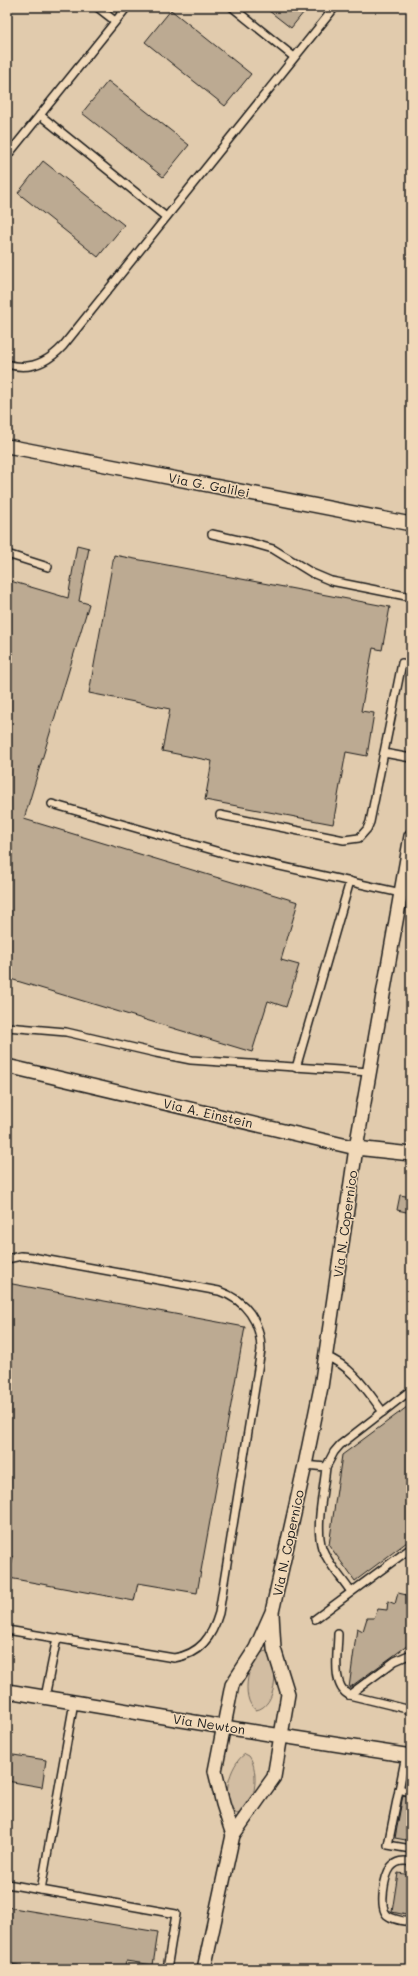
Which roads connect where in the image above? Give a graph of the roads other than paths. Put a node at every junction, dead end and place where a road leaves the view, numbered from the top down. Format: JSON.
{"nodes":[{"id":1,"x":97,"y":7,"type":"edge"},
{"id":2,"x":127,"y":7,"type":"edge"},
{"id":3,"x":232,"y":7,"type":"edge"},
{"id":4,"x":335,"y":7,"type":"edge"},
{"id":5,"x":115,"y":21,"type":"junction"},
{"id":6,"x":294,"y":57,"type":"junction"},
{"id":7,"x":40,"y":115,"type":"junction"},
{"id":8,"x":7,"y":156,"type":"edge"},
{"id":9,"x":166,"y":217,"type":"junction"},
{"id":10,"x":7,"y":364,"type":"edge"},
{"id":11,"x":7,"y":446,"type":"edge"},
{"id":12,"x":411,"y":524,"type":"edge"},
{"id":13,"x":212,"y":534,"type":"dead end"},
{"id":14,"x":7,"y":554,"type":"edge"},
{"id":15,"x":48,"y":567,"type":"dead end"},
{"id":16,"x":411,"y":597,"type":"edge"},
{"id":17,"x":402,"y":663,"type":"dead end"},
{"id":18,"x":384,"y":753,"type":"junction"},
{"id":19,"x":411,"y":758,"type":"edge"},
{"id":20,"x":52,"y":804,"type":"dead end"},
{"id":21,"x":220,"y":815,"type":"dead end"},
{"id":22,"x":411,"y":836,"type":"edge"},
{"id":23,"x":350,"y":881,"type":"junction"},
{"id":24,"x":401,"y":893,"type":"junction"},
{"id":25,"x":7,"y":1027,"type":"edge"},
{"id":26,"x":7,"y":1066,"type":"edge"},
{"id":27,"x":296,"y":1068,"type":"junction"},
{"id":28,"x":370,"y":1072,"type":"junction"},
{"id":29,"x":356,"y":1148,"type":"junction"},
{"id":30,"x":411,"y":1154,"type":"edge"},
{"id":31,"x":7,"y":1259,"type":"edge"},
{"id":32,"x":325,"y":1356,"type":"junction"},
{"id":33,"x":411,"y":1390,"type":"edge"},
{"id":34,"x":383,"y":1412,"type":"junction"},
{"id":35,"x":305,"y":1465,"type":"junction"},
{"id":36,"x":326,"y":1467,"type":"junction"},
{"id":37,"x":411,"y":1548,"type":"edge"},
{"id":38,"x":351,"y":1592,"type":"junction"},
{"id":39,"x":272,"y":1612,"type":"junction"},
{"id":40,"x":315,"y":1619,"type":"dead end"},
{"id":41,"x":7,"y":1630,"type":"edge"},
{"id":42,"x":338,"y":1634,"type":"dead end"},
{"id":43,"x":56,"y":1638,"type":"junction"},
{"id":44,"x":411,"y":1654,"type":"edge"},
{"id":45,"x":7,"y":1691,"type":"edge"},
{"id":46,"x":349,"y":1695,"type":"junction"},
{"id":47,"x":45,"y":1697,"type":"junction"},
{"id":48,"x":74,"y":1702,"type":"junction"},
{"id":49,"x":411,"y":1710,"type":"edge"},
{"id":50,"x":224,"y":1727,"type":"junction"},
{"id":51,"x":282,"y":1735,"type":"junction"},
{"id":52,"x":408,"y":1755,"type":"edge"},
{"id":53,"x":399,"y":1789,"type":"junction"},
{"id":54,"x":411,"y":1792,"type":"edge"},
{"id":55,"x":232,"y":1835,"type":"junction"},
{"id":56,"x":411,"y":1850,"type":"edge"},
{"id":57,"x":411,"y":1862,"type":"edge"},
{"id":58,"x":7,"y":1884,"type":"edge"},
{"id":59,"x":41,"y":1890,"type":"junction"},
{"id":60,"x":411,"y":1922,"type":"edge"},
{"id":61,"x":167,"y":1969,"type":"edge"},
{"id":62,"x":204,"y":1969,"type":"edge"}],
"edges":[{"from":1,"to":5,"type":"lane"},
{"from":2,"to":5,"type":"lane"},
{"from":3,"to":6,"type":"lane"},
{"from":4,"to":6,"type":"lane"},
{"from":5,"to":7,"type":"lane"},
{"from":6,"to":9,"type":"lane"},
{"from":7,"to":8,"type":"lane"},
{"from":7,"to":9,"type":"lane"},
{"from":9,"to":10,"type":"lane"},
{"from":11,"to":12,"type":"street","name":"Via G. Galilei"},
{"from":13,"to":16,"type":"lane"},
{"from":14,"to":15,"type":"lane"},
{"from":17,"to":18,"type":"lane"},
{"from":18,"to":19,"type":"lane"},
{"from":18,"to":21,"type":"lane"},
{"from":20,"to":23,"type":"lane"},
{"from":22,"to":24,"type":"street","name":"Via N. Copernico"},
{"from":23,"to":24,"type":"lane"},
{"from":23,"to":27,"type":"lane"},
{"from":24,"to":28,"type":"street","name":"Via N. Copernico"},
{"from":25,"to":27,"type":"lane"},
{"from":26,"to":29,"type":"street","name":"Via A. Einstein"},
{"from":27,"to":28,"type":"lane"},
{"from":28,"to":29,"type":"street","name":"Via N. Copernico"},
{"from":29,"to":30,"type":"street","name":"Via A. Einstein"},
{"from":29,"to":32,"type":"street","name":"Via N. Copernico"},
{"from":31,"to":43,"type":"lane"},
{"from":32,"to":34,"type":"lane"},
{"from":32,"to":35,"type":"street","name":"Via N. Copernico"},
{"from":33,"to":34,"type":"lane"},
{"from":34,"to":36,"type":"lane"},
{"from":35,"to":36,"type":"lane"},
{"from":35,"to":39,"type":"street","name":"Via N. Copernico"},
{"from":36,"to":38,"type":"lane"},
{"from":37,"to":38,"type":"lane"},
{"from":38,"to":40,"type":"lane"},
{"from":39,"to":50,"type":"street"},
{"from":39,"to":51,"type":"street"},
{"from":41,"to":43,"type":"lane"},
{"from":42,"to":46,"type":"lane"},
{"from":43,"to":47,"type":"lane"},
{"from":44,"to":46,"type":"lane"},
{"from":45,"to":47,"type":"street","name":"Via Newton"},
{"from":46,"to":49,"type":"lane"},
{"from":47,"to":48,"type":"street","name":"Via Newton"},
{"from":48,"to":50,"type":"street","name":"Via Newton"},
{"from":48,"to":59,"type":"lane"},
{"from":50,"to":51,"type":"street","name":"Via Newton"},
{"from":50,"to":55,"type":"street"},
{"from":51,"to":52,"type":"street","name":"Via Newton"},
{"from":51,"to":55,"type":"street"},
{"from":52,"to":53,"type":"lane"},
{"from":53,"to":54,"type":"lane"},
{"from":53,"to":56,"type":"lane"},
{"from":55,"to":62,"type":"street"},
{"from":57,"to":60,"type":"lane"},
{"from":58,"to":59,"type":"lane"},
{"from":59,"to":61,"type":"lane"}]}
